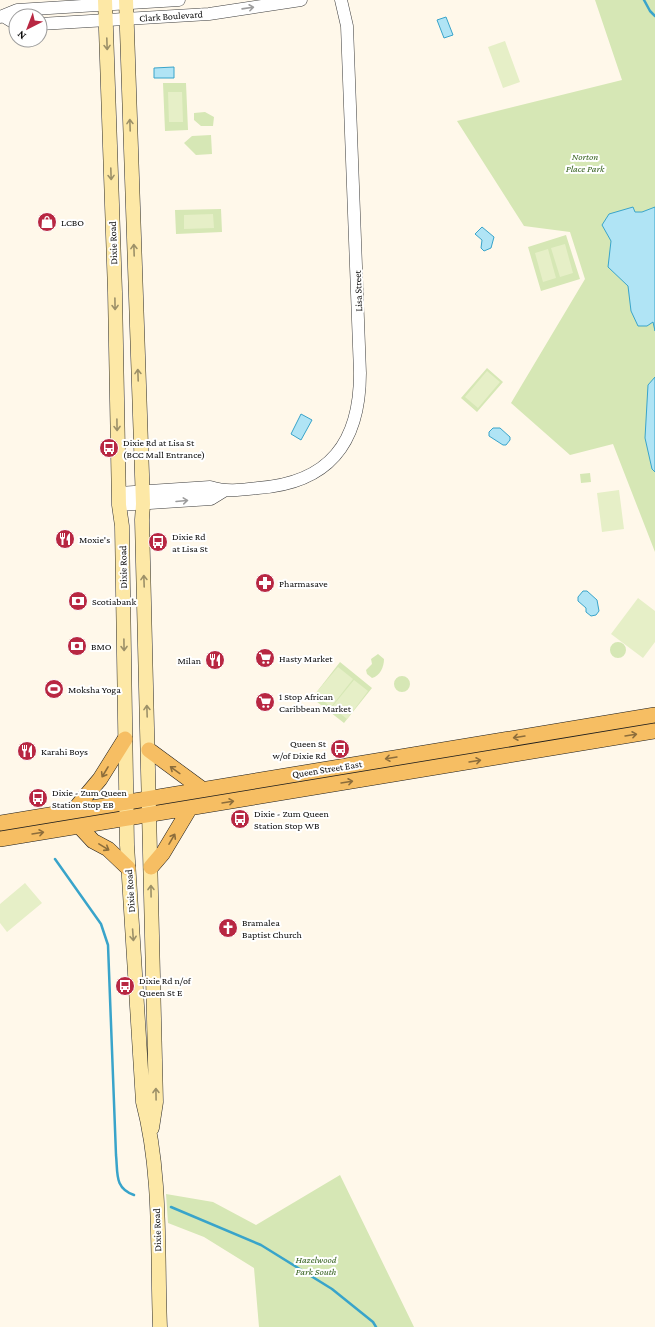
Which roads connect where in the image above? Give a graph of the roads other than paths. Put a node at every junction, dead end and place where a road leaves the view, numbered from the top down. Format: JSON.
{"nodes":[{"id":1,"x":179,"y":0,"type":"edge"},
{"id":2,"x":301,"y":0,"type":"edge"},
{"id":3,"x":341,"y":0,"type":"edge"},
{"id":4,"x":105,"y":2,"type":"edge"},
{"id":5,"x":126,"y":2,"type":"edge"},
{"id":6,"x":1,"y":16,"type":"edge"},
{"id":7,"x":126,"y":19,"type":"junction"},
{"id":8,"x":106,"y":20,"type":"junction"},
{"id":9,"x":48,"y":24,"type":"edge"},
{"id":10,"x":143,"y":498,"type":"junction"},
{"id":11,"x":119,"y":499,"type":"junction"},
{"id":12,"x":655,"y":715,"type":"edge"},
{"id":13,"x":613,"y":722,"type":"junction"},
{"id":14,"x":655,"y":732,"type":"edge"},
{"id":15,"x":125,"y":739,"type":"junction"},
{"id":16,"x":576,"y":744,"type":"junction"},
{"id":17,"x":148,"y":750,"type":"junction"},
{"id":18,"x":202,"y":789,"type":"junction"},
{"id":19,"x":149,"y":798,"type":"junction"},
{"id":20,"x":126,"y":802,"type":"junction"},
{"id":21,"x":190,"y":808,"type":"junction"},
{"id":22,"x":74,"y":810,"type":"junction"},
{"id":23,"x":150,"y":814,"type":"junction"},
{"id":24,"x":127,"y":818,"type":"junction"},
{"id":25,"x":0,"y":823,"type":"edge"},
{"id":26,"x":79,"y":826,"type":"junction"},
{"id":27,"x":0,"y":839,"type":"edge"},
{"id":28,"x":151,"y":867,"type":"junction"},
{"id":29,"x":128,"y":868,"type":"junction"},
{"id":30,"x":151,"y":1132,"type":"junction"},
{"id":31,"x":160,"y":1327,"type":"edge"}],
"edges":[{"from":1,"to":5,"type":"street","name":"Clark Boulevard"},
{"from":7,"to":2,"type":"street","name":"Clark Boulevard","one_way":true},
{"from":3,"to":10,"type":"street","name":"Lisa Street"},
{"from":4,"to":5,"type":"street","name":"Clark Boulevard"},
{"from":4,"to":6,"type":"street","name":"Clark Boulevard"},
{"from":4,"to":8,"type":"main road","name":"Dixie Road"},
{"from":5,"to":7,"type":"main road","name":"Dixie Road"},
{"from":7,"to":8,"type":"street","name":"Clark Boulevard"},
{"from":10,"to":7,"type":"main road","name":"Dixie Road","one_way":true},
{"from":8,"to":9,"type":"street","name":"Clark Boulevard"},
{"from":8,"to":11,"type":"main road","name":"Dixie Road","one_way":true},
{"from":10,"to":11,"type":"street","name":"Lisa Street"},
{"from":17,"to":10,"type":"main road","name":"Dixie Road","one_way":true},
{"from":11,"to":15,"type":"main road","name":"Dixie Road","one_way":true},
{"from":12,"to":13,"type":"main road","name":"Queen Street East"},
{"from":13,"to":16,"type":"main road"},
{"from":13,"to":18,"type":"main road","name":"Queen Street East","one_way":true},
{"from":16,"to":14,"type":"main road","name":"Queen Street East","one_way":true},
{"from":15,"to":20,"type":"main road","name":"Dixie Road"},
{"from":15,"to":22,"type":"main road","one_way":true},
{"from":21,"to":16,"type":"main road","name":"Queen Street East","one_way":true},
{"from":18,"to":17,"type":"main road","one_way":true},
{"from":17,"to":19,"type":"main road","name":"Dixie Road"},
{"from":18,"to":19,"type":"main road","name":"Queen Street East"},
{"from":19,"to":20,"type":"main road","name":"Queen Street East"},
{"from":19,"to":23,"type":"main road","name":"Dixie Road"},
{"from":20,"to":22,"type":"main road","name":"Queen Street East"},
{"from":20,"to":24,"type":"main road","name":"Dixie Road"},
{"from":21,"to":23,"type":"main road","name":"Queen Street East"},
{"from":28,"to":21,"type":"main road","one_way":true},
{"from":22,"to":25,"type":"main road","name":"Queen Street East"},
{"from":23,"to":24,"type":"main road","name":"Queen Street East"},
{"from":23,"to":28,"type":"main road","name":"Dixie Road"},
{"from":24,"to":26,"type":"main road","name":"Queen Street East"},
{"from":24,"to":29,"type":"main road","name":"Dixie Road"},
{"from":27,"to":26,"type":"main road","name":"Queen Street East","one_way":true},
{"from":26,"to":29,"type":"main road","one_way":true},
{"from":30,"to":28,"type":"main road","name":"Dixie Road","one_way":true},
{"from":29,"to":30,"type":"main road","name":"Dixie Road","one_way":true},
{"from":30,"to":31,"type":"main road","name":"Dixie Road"}]}
